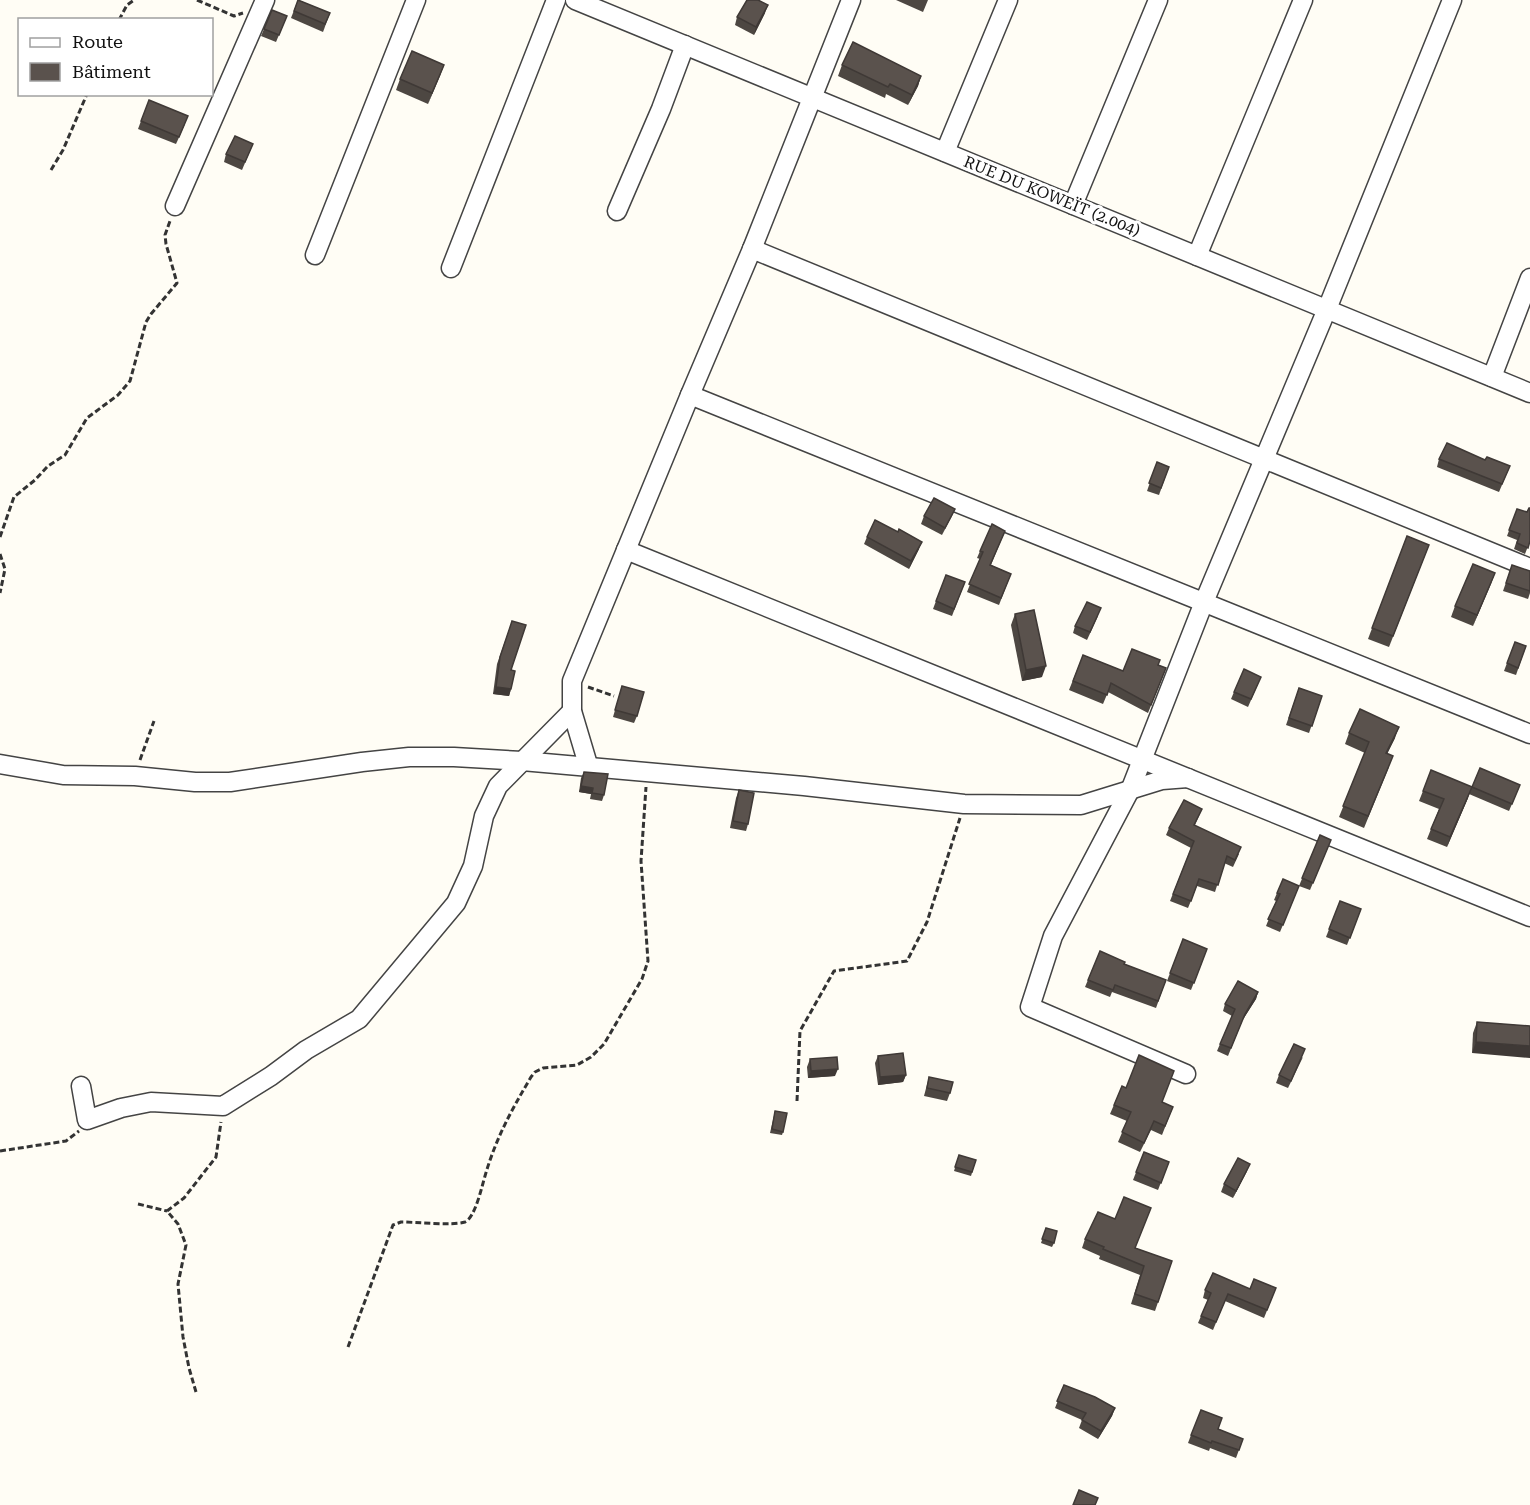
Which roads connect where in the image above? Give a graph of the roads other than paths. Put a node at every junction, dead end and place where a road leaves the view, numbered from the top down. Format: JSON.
{"nodes":[{"id":1,"x":416,"y":0,"type":"edge"},
{"id":2,"x":556,"y":0,"type":"edge"},
{"id":3,"x":575,"y":0,"type":"edge"},
{"id":4,"x":851,"y":0,"type":"edge"},
{"id":5,"x":1008,"y":0,"type":"edge"},
{"id":6,"x":1158,"y":0,"type":"edge"},
{"id":7,"x":1303,"y":0,"type":"edge"},
{"id":8,"x":1452,"y":0,"type":"edge"},
{"id":9,"x":263,"y":3,"type":"edge"},
{"id":10,"x":685,"y":45,"type":"junction"},
{"id":11,"x":811,"y":97,"type":"junction"},
{"id":12,"x":945,"y":152,"type":"junction"},
{"id":13,"x":1073,"y":205,"type":"junction"},
{"id":14,"x":175,"y":206,"type":"road end"},
{"id":15,"x":617,"y":211,"type":"dead end"},
{"id":16,"x":752,"y":249,"type":"junction"},
{"id":17,"x":315,"y":255,"type":"dead end"},
{"id":18,"x":1197,"y":256,"type":"junction"},
{"id":19,"x":451,"y":268,"type":"dead end"},
{"id":20,"x":1530,"y":278,"type":"edge"},
{"id":21,"x":1327,"y":309,"type":"junction"},
{"id":22,"x":1492,"y":377,"type":"junction"},
{"id":23,"x":1530,"y":393,"type":"edge"},
{"id":24,"x":690,"y":394,"type":"junction"},
{"id":25,"x":1265,"y":459,"type":"junction"},
{"id":26,"x":626,"y":550,"type":"junction"},
{"id":27,"x":1530,"y":568,"type":"edge"},
{"id":28,"x":1204,"y":602,"type":"junction"},
{"id":29,"x":572,"y":711,"type":"junction"},
{"id":30,"x":1530,"y":734,"type":"edge"},
{"id":31,"x":1142,"y":759,"type":"junction"},
{"id":32,"x":522,"y":761,"type":"junction"},
{"id":33,"x":0,"y":765,"type":"edge"},
{"id":34,"x":589,"y":768,"type":"junction"},
{"id":35,"x":1188,"y":778,"type":"junction"},
{"id":36,"x":1131,"y":788,"type":"junction"},
{"id":37,"x":1530,"y":917,"type":"edge"},
{"id":38,"x":1186,"y":1074,"type":"dead end"},
{"id":39,"x":81,"y":1086,"type":"dead end"}],
"edges":[{"from":1,"to":17,"type":"street"},
{"from":2,"to":19,"type":"street"},
{"from":3,"to":10,"type":"street","name":"RUE DU KOWEÏT (2.004)"},
{"from":4,"to":11,"type":"street"},
{"from":5,"to":12,"type":"street"},
{"from":6,"to":13,"type":"street"},
{"from":7,"to":18,"type":"street"},
{"from":8,"to":21,"type":"street"},
{"from":9,"to":14,"type":"street"},
{"from":10,"to":11,"type":"street","name":"RUE DU KOWEÏT (2.004)"},
{"from":10,"to":15,"type":"street"},
{"from":11,"to":12,"type":"street","name":"RUE DU KOWEÏT (2.004)"},
{"from":11,"to":16,"type":"street"},
{"from":12,"to":13,"type":"street","name":"RUE DU KOWEÏT (2.004)"},
{"from":13,"to":18,"type":"street","name":"RUE DU KOWEÏT (2.004)"},
{"from":16,"to":24,"type":"street"},
{"from":16,"to":25,"type":"street"},
{"from":18,"to":21,"type":"street","name":"RUE DU KOWEÏT (2.004)"},
{"from":20,"to":22,"type":"street"},
{"from":21,"to":22,"type":"street","name":"RUE DU KOWEÏT (2.004)"},
{"from":21,"to":25,"type":"street"},
{"from":22,"to":23,"type":"street","name":"RUE DU KOWEÏT (2.004)"},
{"from":24,"to":26,"type":"street"},
{"from":24,"to":28,"type":"street"},
{"from":25,"to":27,"type":"street"},
{"from":25,"to":28,"type":"street"},
{"from":26,"to":29,"type":"street"},
{"from":26,"to":31,"type":"street"},
{"from":28,"to":30,"type":"street"},
{"from":28,"to":31,"type":"street"},
{"from":29,"to":32,"type":"street"},
{"from":29,"to":34,"type":"street"},
{"from":31,"to":35,"type":"street"},
{"from":31,"to":36,"type":"street"},
{"from":32,"to":33,"type":"street"},
{"from":32,"to":34,"type":"street"},
{"from":32,"to":39,"type":"street"},
{"from":34,"to":36,"type":"street"},
{"from":35,"to":36,"type":"street"},
{"from":35,"to":37,"type":"street"},
{"from":36,"to":38,"type":"street"}]}
